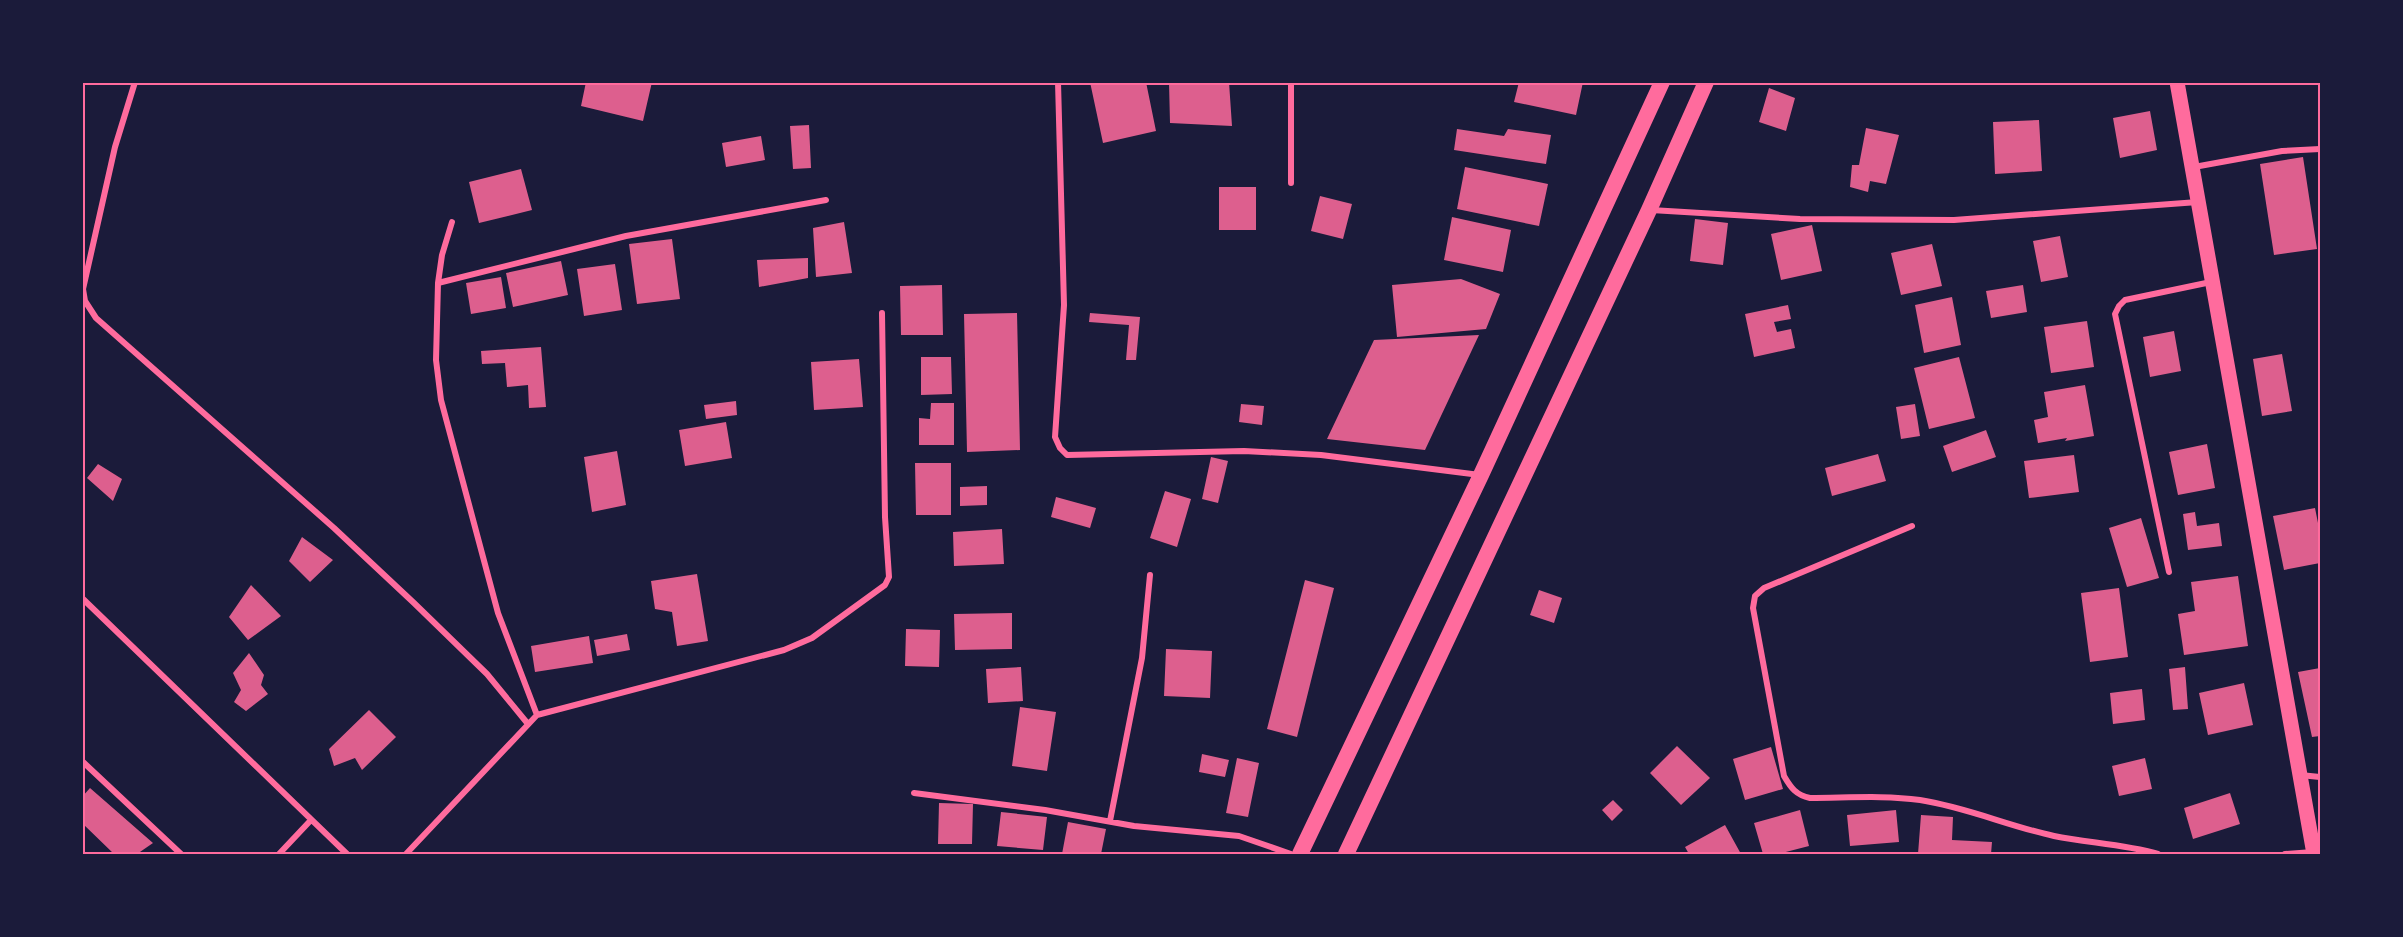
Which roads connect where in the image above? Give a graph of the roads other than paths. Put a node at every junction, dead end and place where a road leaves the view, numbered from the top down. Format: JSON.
{"nodes":[{"id":1,"x":135,"y":82,"type":"edge"},
{"id":2,"x":1058,"y":82,"type":"edge"},
{"id":3,"x":1291,"y":82,"type":"edge"},
{"id":4,"x":1662,"y":82,"type":"edge"},
{"id":5,"x":1706,"y":82,"type":"edge"},
{"id":6,"x":2177,"y":82,"type":"edge"},
{"id":7,"x":2320,"y":149,"type":"edge"},
{"id":8,"x":2193,"y":167,"type":"junction"},
{"id":9,"x":1291,"y":183,"type":"dead end"},
{"id":10,"x":826,"y":200,"type":"dead end"},
{"id":11,"x":2198,"y":202,"type":"junction"},
{"id":12,"x":1649,"y":210,"type":"junction"},
{"id":13,"x":452,"y":222,"type":"dead end"},
{"id":14,"x":2214,"y":282,"type":"junction"},
{"id":15,"x":438,"y":283,"type":"junction"},
{"id":16,"x":84,"y":303,"type":"edge"},
{"id":17,"x":882,"y":313,"type":"dead end"},
{"id":18,"x":1481,"y":475,"type":"junction"},
{"id":19,"x":1912,"y":526,"type":"dead end"},
{"id":20,"x":2169,"y":572,"type":"dead end"},
{"id":21,"x":1150,"y":575,"type":"dead end"},
{"id":22,"x":82,"y":598,"type":"edge"},
{"id":23,"x":537,"y":715,"type":"junction"},
{"id":24,"x":528,"y":724,"type":"junction"},
{"id":25,"x":82,"y":761,"type":"edge"},
{"id":26,"x":2300,"y":775,"type":"junction"},
{"id":27,"x":2320,"y":777,"type":"edge"},
{"id":28,"x":914,"y":793,"type":"dead end"},
{"id":29,"x":311,"y":820,"type":"junction"},
{"id":30,"x":1110,"y":821,"type":"junction"},
{"id":31,"x":2314,"y":853,"type":"edge"},
{"id":32,"x":181,"y":855,"type":"edge"},
{"id":33,"x":279,"y":855,"type":"edge"},
{"id":34,"x":347,"y":855,"type":"edge"},
{"id":35,"x":406,"y":855,"type":"edge"},
{"id":36,"x":1291,"y":855,"type":"edge"},
{"id":37,"x":1300,"y":855,"type":"edge"},
{"id":38,"x":1346,"y":855,"type":"edge"},
{"id":39,"x":2158,"y":855,"type":"edge"},
{"id":40,"x":2285,"y":855,"type":"edge"}],
"edges":[{"from":1,"to":16,"type":"street"},
{"from":2,"to":18,"type":"street"},
{"from":3,"to":9,"type":"street"},
{"from":4,"to":18,"type":"highway"},
{"from":5,"to":12,"type":"highway"},
{"from":6,"to":8,"type":"main road"},
{"from":7,"to":8,"type":"street"},
{"from":8,"to":11,"type":"main road"},
{"from":10,"to":15,"type":"street"},
{"from":11,"to":12,"type":"street"},
{"from":11,"to":14,"type":"main road"},
{"from":12,"to":38,"type":"highway"},
{"from":13,"to":15,"type":"street"},
{"from":14,"to":20,"type":"street"},
{"from":14,"to":26,"type":"main road"},
{"from":15,"to":23,"type":"street"},
{"from":16,"to":24,"type":"street"},
{"from":17,"to":23,"type":"street"},
{"from":18,"to":37,"type":"highway"},
{"from":19,"to":39,"type":"street"},
{"from":21,"to":30,"type":"street"},
{"from":22,"to":29,"type":"street"},
{"from":23,"to":24,"type":"street"},
{"from":24,"to":35,"type":"street"},
{"from":25,"to":32,"type":"street"},
{"from":26,"to":27,"type":"street"},
{"from":26,"to":31,"type":"main road"},
{"from":28,"to":30,"type":"street"},
{"from":29,"to":33,"type":"street"},
{"from":29,"to":34,"type":"street"},
{"from":30,"to":36,"type":"street"},
{"from":31,"to":40,"type":"street"}]}
